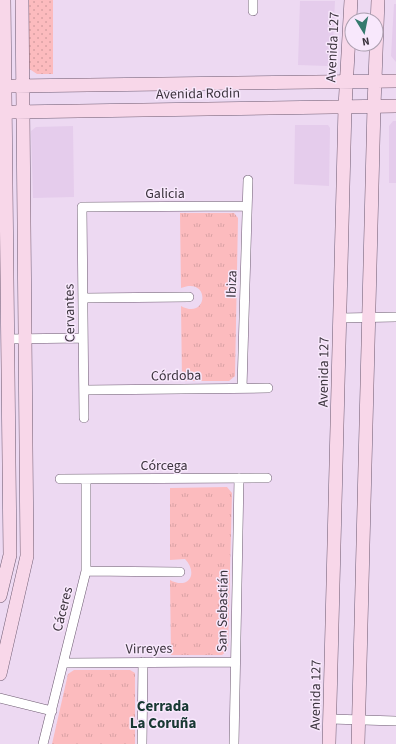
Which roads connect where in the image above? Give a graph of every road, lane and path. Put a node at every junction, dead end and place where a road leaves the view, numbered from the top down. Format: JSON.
{"nodes":[{"id":1,"x":4,"y":0,"type":"edge"},
{"id":2,"x":22,"y":0,"type":"edge"},
{"id":3,"x":254,"y":0,"type":"edge"},
{"id":4,"x":351,"y":0,"type":"edge"},
{"id":5,"x":378,"y":0,"type":"edge"},
{"id":6,"x":253,"y":11,"type":"dead end"},
{"id":7,"x":347,"y":81,"type":"junction"},
{"id":8,"x":375,"y":81,"type":"junction"},
{"id":9,"x":396,"y":81,"type":"edge"},
{"id":10,"x":2,"y":86,"type":"edge"},
{"id":11,"x":22,"y":86,"type":"junction"},
{"id":12,"x":374,"y":106,"type":"junction"},
{"id":13,"x":396,"y":106,"type":"edge"},
{"id":14,"x":345,"y":107,"type":"junction"},
{"id":15,"x":23,"y":111,"type":"junction"},
{"id":16,"x":2,"y":112,"type":"edge"},
{"id":17,"x":248,"y":180,"type":"dead end"},
{"id":18,"x":3,"y":206,"type":"edge"},
{"id":19,"x":24,"y":206,"type":"junction"},
{"id":20,"x":247,"y":206,"type":"junction"},
{"id":21,"x":82,"y":207,"type":"joint"},
{"id":22,"x":3,"y":297,"type":"edge"},
{"id":23,"x":189,"y":297,"type":"dead end"},
{"id":24,"x":83,"y":298,"type":"junction"},
{"id":25,"x":369,"y":316,"type":"junction"},
{"id":26,"x":396,"y":317,"type":"edge"},
{"id":27,"x":340,"y":318,"type":"junction"},
{"id":28,"x":84,"y":338,"type":"junction"},
{"id":29,"x":7,"y":339,"type":"junction"},
{"id":30,"x":25,"y":339,"type":"junction"},
{"id":31,"x":242,"y":388,"type":"junction"},
{"id":32,"x":268,"y":388,"type":"dead end"},
{"id":33,"x":4,"y":390,"type":"edge"},
{"id":34,"x":84,"y":390,"type":"junction"},
{"id":35,"x":84,"y":418,"type":"dead end"},
{"id":36,"x":239,"y":478,"type":"junction"},
{"id":37,"x":267,"y":478,"type":"dead end"},
{"id":38,"x":60,"y":479,"type":"dead end"},
{"id":39,"x":86,"y":479,"type":"junction"},
{"id":40,"x":4,"y":481,"type":"edge"},
{"id":41,"x":86,"y":571,"type":"junction"},
{"id":42,"x":3,"y":572,"type":"edge"},
{"id":43,"x":180,"y":572,"type":"dead end"},
{"id":44,"x":0,"y":596,"type":"edge"},
{"id":45,"x":143,"y":662,"type":"junction"},
{"id":46,"x":235,"y":662,"type":"junction"},
{"id":47,"x":64,"y":663,"type":"junction"},
{"id":48,"x":0,"y":674,"type":"edge"},
{"id":49,"x":0,"y":698,"type":"edge"},
{"id":50,"x":52,"y":711,"type":"junction"},
{"id":51,"x":330,"y":719,"type":"junction"},
{"id":52,"x":359,"y":721,"type":"junction"},
{"id":53,"x":396,"y":722,"type":"edge"},
{"id":54,"x":44,"y":744,"type":"edge"},
{"id":55,"x":142,"y":744,"type":"edge"},
{"id":56,"x":234,"y":744,"type":"edge"},
{"id":57,"x":330,"y":744,"type":"edge"},
{"id":58,"x":358,"y":744,"type":"edge"}],
"edges":[{"from":1,"to":10,"type":"main road"},
{"from":2,"to":11,"type":"main road"},
{"from":3,"to":6,"type":"street"},
{"from":4,"to":7,"type":"main road","name":"Avenida 127"},
{"from":5,"to":8,"type":"main road"},
{"from":7,"to":8,"type":"main road","name":"Avenida Rodin"},
{"from":7,"to":11,"type":"main road","name":"Avenida Rodin"},
{"from":7,"to":14,"type":"main road","name":"Avenida 127"},
{"from":8,"to":9,"type":"main road","name":"Avenida Rodin"},
{"from":8,"to":12,"type":"main road"},
{"from":10,"to":11,"type":"main road","name":"Avenida Rodin"},
{"from":10,"to":16,"type":"main road"},
{"from":11,"to":15,"type":"main road"},
{"from":12,"to":13,"type":"main road","name":"Avenida Rodin"},
{"from":12,"to":14,"type":"main road","name":"Avenida Rodin"},
{"from":12,"to":25,"type":"main road"},
{"from":14,"to":15,"type":"main road","name":"Avenida Rodin"},
{"from":14,"to":27,"type":"main road","name":"Avenida 127"},
{"from":15,"to":16,"type":"main road","name":"Avenida Rodin"},
{"from":15,"to":19,"type":"main road"},
{"from":16,"to":18,"type":"main road"},
{"from":17,"to":20,"type":"street","name":"Ibiza"},
{"from":18,"to":19,"type":"street"},
{"from":18,"to":22,"type":"main road"},
{"from":19,"to":30,"type":"main road"},
{"from":20,"to":21,"type":"street","name":"Galicia"},
{"from":20,"to":31,"type":"street","name":"Ibiza"},
{"from":21,"to":24,"type":"street","name":"Cervantes"},
{"from":22,"to":29,"type":"main road"},
{"from":23,"to":24,"type":"street"},
{"from":24,"to":28,"type":"street","name":"Cervantes"},
{"from":25,"to":26,"type":"street"},
{"from":25,"to":27,"type":"street"},
{"from":25,"to":52,"type":"main road"},
{"from":27,"to":51,"type":"main road","name":"Avenida 127"},
{"from":28,"to":30,"type":"street"},
{"from":28,"to":34,"type":"street","name":"Cervantes"},
{"from":29,"to":30,"type":"street"},
{"from":29,"to":33,"type":"main road"},
{"from":30,"to":48,"type":"main road"},
{"from":31,"to":32,"type":"street","name":"Córdoba"},
{"from":31,"to":34,"type":"street","name":"Córdoba"},
{"from":33,"to":40,"type":"main road"},
{"from":34,"to":35,"type":"street","name":"Cervantes"},
{"from":36,"to":37,"type":"street","name":"Córcega"},
{"from":36,"to":39,"type":"street","name":"Córcega"},
{"from":36,"to":46,"type":"street","name":"San Sebastián"},
{"from":38,"to":39,"type":"street","name":"Córcega"},
{"from":39,"to":41,"type":"street","name":"Cáceres"},
{"from":40,"to":42,"type":"main road"},
{"from":41,"to":43,"type":"street"},
{"from":41,"to":47,"type":"street","name":"Cáceres"},
{"from":42,"to":44,"type":"main road"},
{"from":45,"to":46,"type":"street","name":"Virreyes"},
{"from":45,"to":47,"type":"street","name":"Virreyes"},
{"from":45,"to":55,"type":"street"},
{"from":46,"to":56,"type":"street","name":"San Sebastián"},
{"from":47,"to":50,"type":"street","name":"Cáceres"},
{"from":49,"to":50,"type":"street"},
{"from":50,"to":54,"type":"street","name":"Cáceres"},
{"from":51,"to":52,"type":"street"},
{"from":51,"to":57,"type":"main road","name":"Avenida 127"},
{"from":52,"to":53,"type":"street"},
{"from":52,"to":58,"type":"main road"}]}
